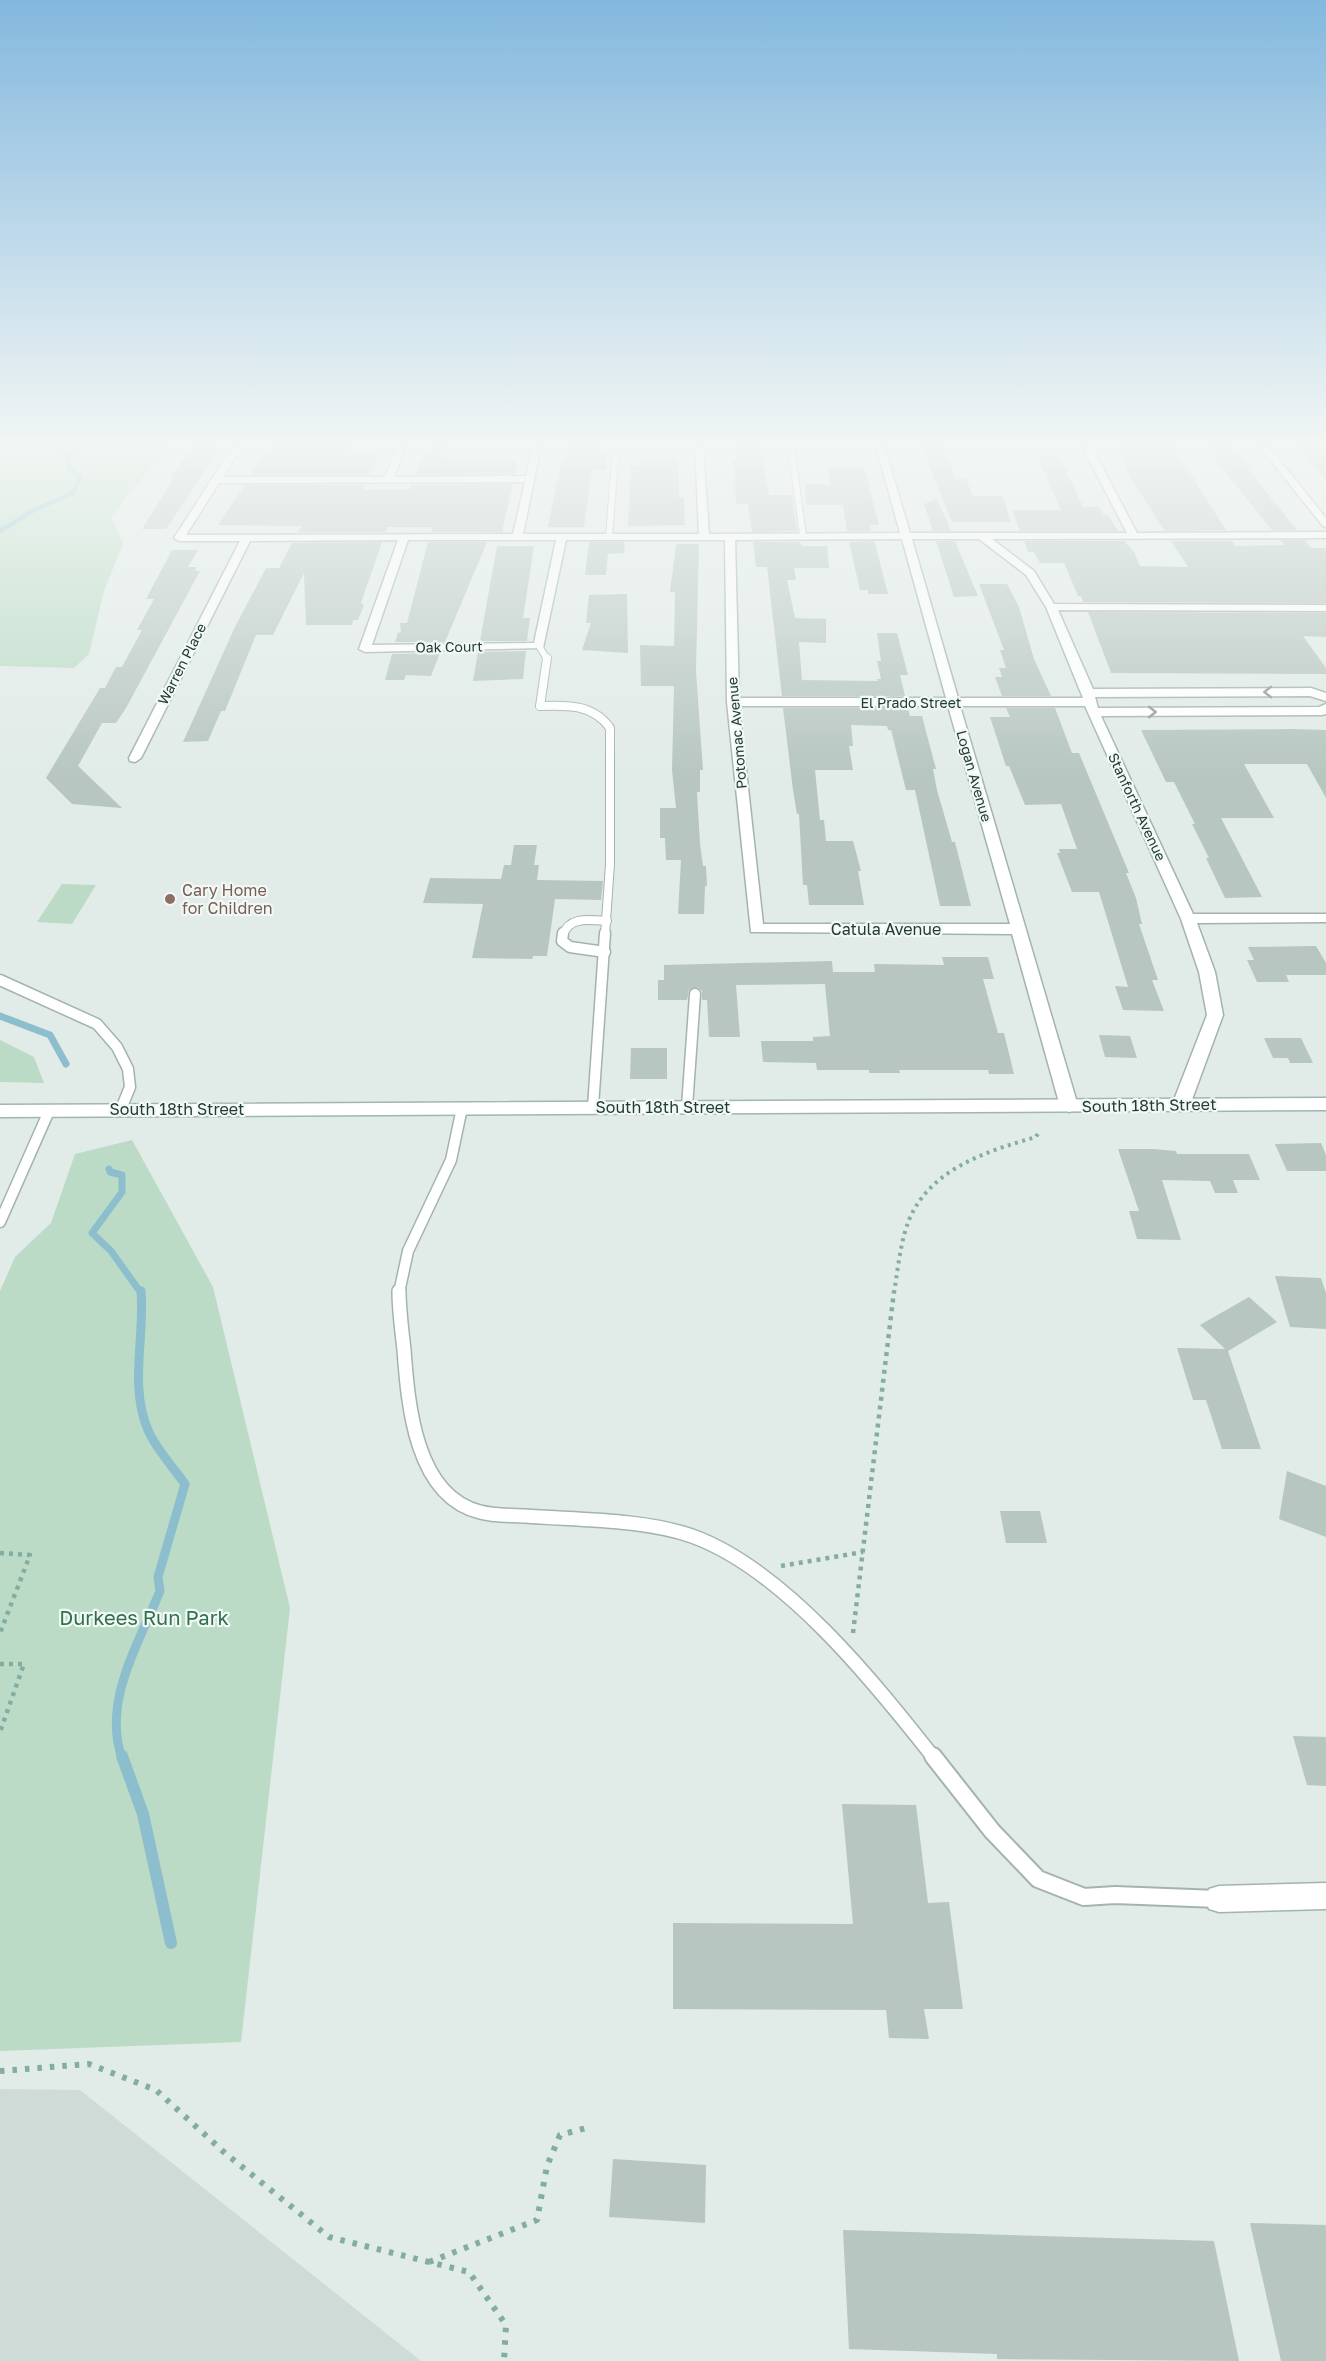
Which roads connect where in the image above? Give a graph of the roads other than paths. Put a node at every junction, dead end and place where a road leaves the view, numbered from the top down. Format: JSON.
{"nodes":[{"id":1,"x":237,"y":556,"type":"edge"},
{"id":2,"x":398,"y":556,"type":"edge"},
{"id":3,"x":557,"y":556,"type":"edge"},
{"id":4,"x":730,"y":556,"type":"edge"},
{"id":5,"x":912,"y":556,"type":"edge"},
{"id":6,"x":1008,"y":556,"type":"edge"},
{"id":7,"x":1051,"y":607,"type":"junction"},
{"id":8,"x":1326,"y":608,"type":"edge"},
{"id":9,"x":539,"y":646,"type":"junction"},
{"id":10,"x":1326,"y":697,"type":"edge"},
{"id":11,"x":733,"y":702,"type":"junction"},
{"id":12,"x":1090,"y":702,"type":"junction"},
{"id":13,"x":954,"y":703,"type":"junction"},
{"id":14,"x":1326,"y":708,"type":"edge"},
{"id":15,"x":135,"y":758,"type":"dead end"},
{"id":16,"x":1326,"y":918,"type":"edge"},
{"id":17,"x":1188,"y":919,"type":"junction"},
{"id":18,"x":607,"y":921,"type":"junction"},
{"id":19,"x":756,"y":929,"type":"joint"},
{"id":20,"x":1017,"y":929,"type":"junction"},
{"id":21,"x":605,"y":952,"type":"junction"},
{"id":22,"x":0,"y":980,"type":"edge"},
{"id":23,"x":695,"y":994,"type":"dead end"},
{"id":24,"x":1326,"y":1104,"type":"edge"},
{"id":25,"x":1181,"y":1105,"type":"junction"},
{"id":26,"x":1069,"y":1106,"type":"junction"},
{"id":27,"x":592,"y":1107,"type":"junction"},
{"id":28,"x":687,"y":1107,"type":"junction"},
{"id":29,"x":462,"y":1108,"type":"junction"},
{"id":30,"x":121,"y":1109,"type":"junction"},
{"id":31,"x":0,"y":1111,"type":"edge"},
{"id":32,"x":49,"y":1111,"type":"junction"},
{"id":33,"x":0,"y":1222,"type":"edge"},
{"id":34,"x":1326,"y":1896,"type":"edge"},
{"id":35,"x":1219,"y":1899,"type":"joint"}],
"edges":[{"from":1,"to":15,"type":"street","name":"Warren Place"},
{"from":2,"to":9,"type":"street","name":"Oak Court"},
{"from":3,"to":9,"type":"street"},
{"from":4,"to":11,"type":"street","name":"Potomac Avenue"},
{"from":5,"to":13,"type":"street","name":"Logan Avenue"},
{"from":6,"to":7,"type":"street","name":"Stanforth Avenue"},
{"from":7,"to":8,"type":"street"},
{"from":7,"to":12,"type":"street","name":"Stanforth Avenue"},
{"from":9,"to":18,"type":"lane"},
{"from":10,"to":12,"type":"street","name":"El Prado Street","one_way":true},
{"from":11,"to":13,"type":"street","name":"El Prado Street"},
{"from":11,"to":19,"type":"street","name":"Potomac Avenue"},
{"from":12,"to":13,"type":"street","name":"El Prado Street"},
{"from":12,"to":14,"type":"street","name":"El Prado Street","one_way":true},
{"from":12,"to":17,"type":"street","name":"Stanforth Avenue"},
{"from":13,"to":20,"type":"street","name":"Logan Avenue"},
{"from":16,"to":17,"type":"street"},
{"from":17,"to":25,"type":"street","name":"Stanforth Avenue"},
{"from":18,"to":21,"type":"lane"},
{"from":18,"to":21,"type":"lane"},
{"from":19,"to":20,"type":"street","name":"Catula Avenue"},
{"from":20,"to":26,"type":"street","name":"Logan Avenue"},
{"from":21,"to":27,"type":"lane"},
{"from":22,"to":30,"type":"lane"},
{"from":23,"to":28,"type":"lane"},
{"from":24,"to":25,"type":"street","name":"South 18th Street"},
{"from":25,"to":26,"type":"street","name":"South 18th Street"},
{"from":26,"to":28,"type":"street","name":"South 18th Street"},
{"from":27,"to":28,"type":"street","name":"South 18th Street"},
{"from":27,"to":29,"type":"street","name":"South 18th Street"},
{"from":29,"to":30,"type":"street","name":"South 18th Street"},
{"from":29,"to":35,"type":"lane"},
{"from":30,"to":32,"type":"street","name":"South 18th Street"},
{"from":31,"to":32,"type":"street","name":"South 18th Street"},
{"from":32,"to":33,"type":"lane"},
{"from":34,"to":35,"type":"street"}]}
